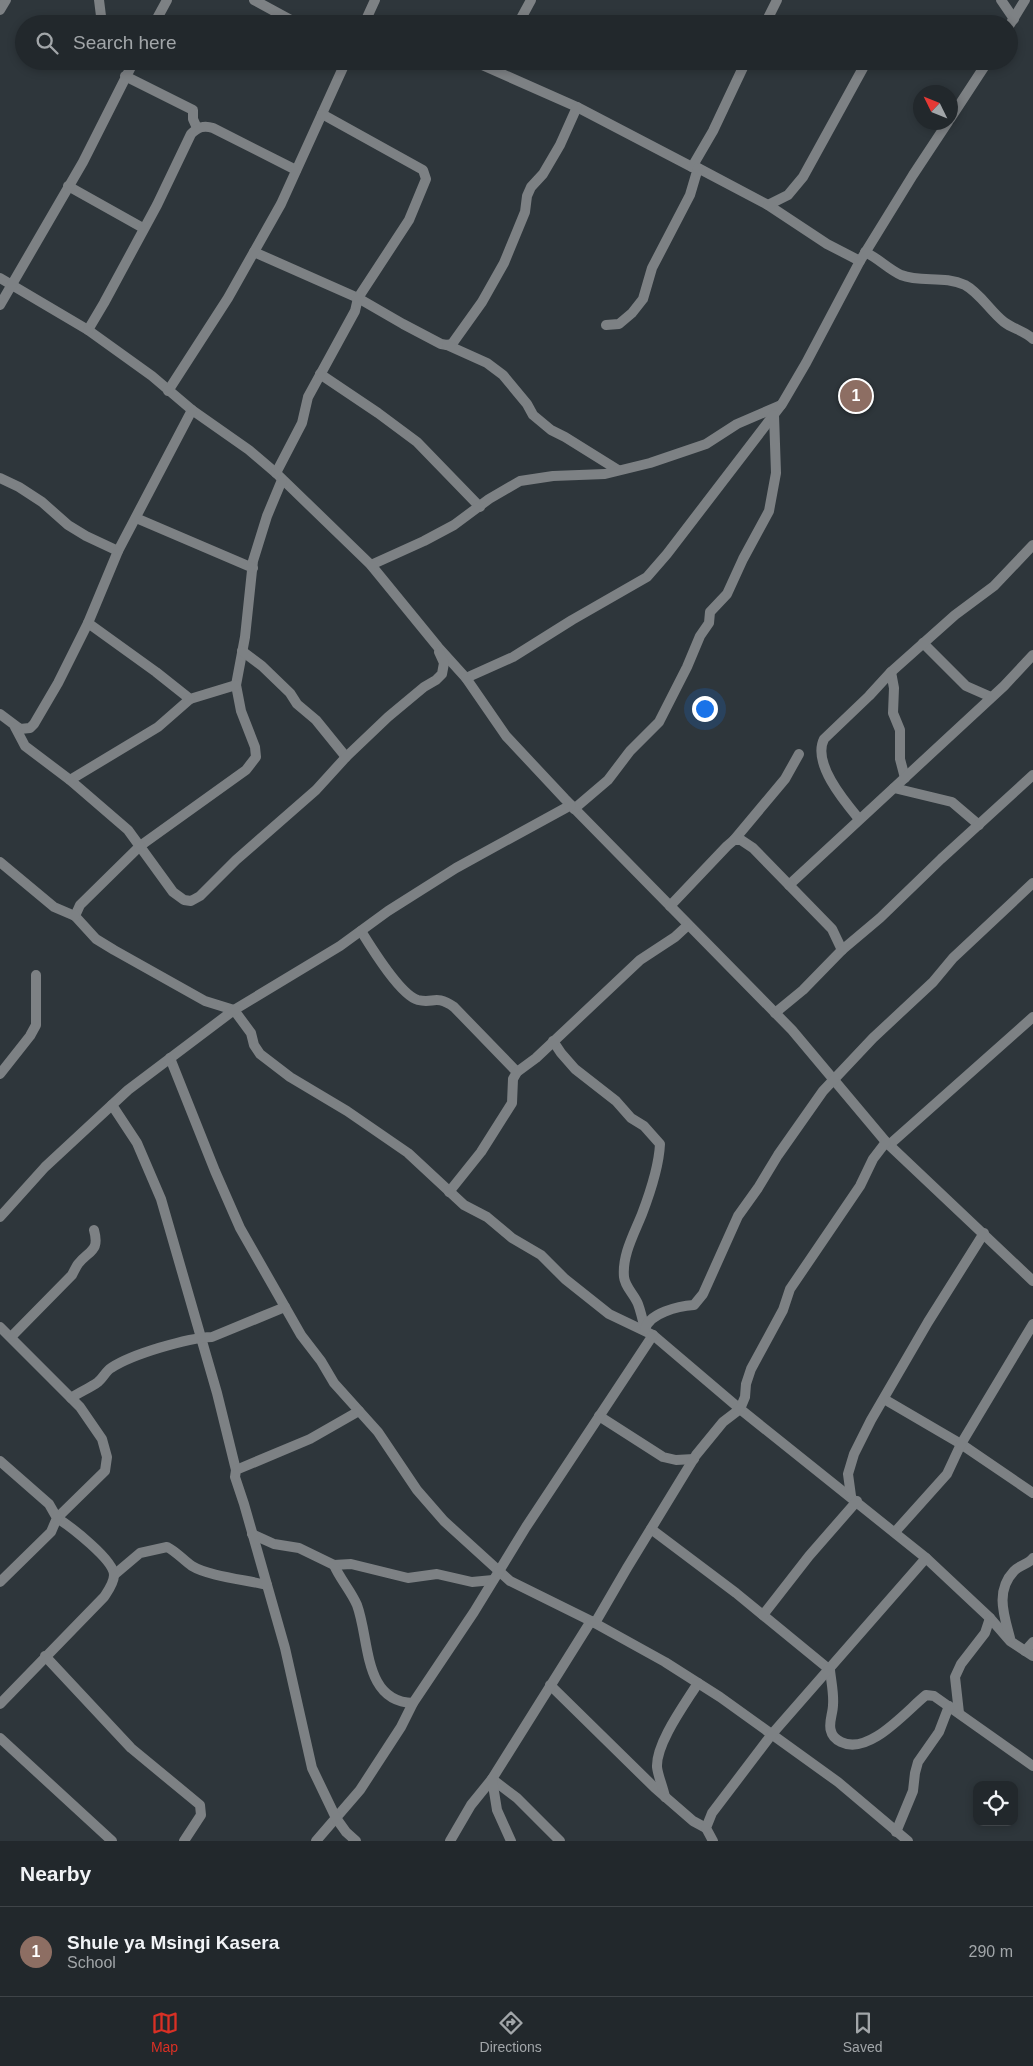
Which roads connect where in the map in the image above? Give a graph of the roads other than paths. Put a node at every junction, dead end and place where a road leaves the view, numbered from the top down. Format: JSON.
{"nodes":[{"id":1,"x":6,"y":0,"type":"edge"},
{"id":2,"x":99,"y":0,"type":"edge"},
{"id":3,"x":167,"y":0,"type":"edge"},
{"id":4,"x":254,"y":0,"type":"edge"},
{"id":5,"x":376,"y":0,"type":"edge"},
{"id":6,"x":531,"y":0,"type":"edge"},
{"id":7,"x":777,"y":0,"type":"edge"},
{"id":8,"x":1001,"y":0,"type":"edge"},
{"id":9,"x":1026,"y":0,"type":"edge"},
{"id":10,"x":0,"y":10,"type":"edge"},
{"id":11,"x":101,"y":15,"type":"edge"},
{"id":12,"x":159,"y":15,"type":"edge"},
{"id":13,"x":282,"y":15,"type":"edge"},
{"id":14,"x":368,"y":15,"type":"edge"},
{"id":15,"x":523,"y":15,"type":"edge"},
{"id":16,"x":770,"y":15,"type":"edge"},
{"id":17,"x":1008,"y":15,"type":"edge"},
{"id":18,"x":1016,"y":15,"type":"edge"},
{"id":19,"x":129,"y":70,"type":"edge"},
{"id":20,"x":342,"y":70,"type":"edge"},
{"id":21,"x":496,"y":70,"type":"edge"},
{"id":22,"x":742,"y":70,"type":"edge"},
{"id":23,"x":863,"y":70,"type":"edge"},
{"id":24,"x":982,"y":70,"type":"edge"},
{"id":25,"x":501,"y":72,"type":"joint"},
{"id":26,"x":125,"y":76,"type":"junction"},
{"id":27,"x":578,"y":107,"type":"junction"},
{"id":28,"x":958,"y":107,"type":"edge"},
{"id":29,"x":322,"y":114,"type":"junction"},
{"id":30,"x":197,"y":128,"type":"junction"},
{"id":31,"x":943,"y":130,"type":"edge"},
{"id":32,"x":695,"y":168,"type":"junction"},
{"id":33,"x":296,"y":170,"type":"junction"},
{"id":34,"x":68,"y":186,"type":"junction"},
{"id":35,"x":768,"y":205,"type":"junction"},
{"id":36,"x":143,"y":228,"type":"junction"},
{"id":37,"x":254,"y":252,"type":"junction"},
{"id":38,"x":866,"y":252,"type":"junction"},
{"id":39,"x":860,"y":261,"type":"junction"},
{"id":40,"x":0,"y":278,"type":"edge"},
{"id":41,"x":12,"y":285,"type":"junction"},
{"id":42,"x":358,"y":298,"type":"junction"},
{"id":43,"x":0,"y":305,"type":"edge"},
{"id":44,"x":606,"y":324,"type":"dead end"},
{"id":45,"x":88,"y":330,"type":"junction"},
{"id":46,"x":1033,"y":339,"type":"edge"},
{"id":47,"x":447,"y":346,"type":"junction"},
{"id":48,"x":320,"y":374,"type":"junction"},
{"id":49,"x":168,"y":391,"type":"junction"},
{"id":50,"x":782,"y":404,"type":"junction"},
{"id":51,"x":192,"y":410,"type":"junction"},
{"id":52,"x":774,"y":415,"type":"junction"},
{"id":53,"x":618,"y":470,"type":"junction"},
{"id":54,"x":279,"y":477,"type":"junction"},
{"id":55,"x":0,"y":478,"type":"edge"},
{"id":56,"x":480,"y":506,"type":"junction"},
{"id":57,"x":136,"y":518,"type":"junction"},
{"id":58,"x":1033,"y":545,"type":"edge"},
{"id":59,"x":118,"y":551,"type":"junction"},
{"id":60,"x":371,"y":565,"type":"junction"},
{"id":61,"x":253,"y":568,"type":"junction"},
{"id":62,"x":88,"y":623,"type":"junction"},
{"id":63,"x":923,"y":643,"type":"junction"},
{"id":64,"x":438,"y":647,"type":"junction"},
{"id":65,"x":242,"y":651,"type":"junction"},
{"id":66,"x":1033,"y":655,"type":"edge"},
{"id":67,"x":891,"y":672,"type":"junction"},
{"id":68,"x":466,"y":678,"type":"junction"},
{"id":69,"x":236,"y":685,"type":"junction"},
{"id":70,"x":991,"y":697,"type":"junction"},
{"id":71,"x":190,"y":699,"type":"junction"},
{"id":72,"x":0,"y":714,"type":"edge"},
{"id":73,"x":15,"y":727,"type":"junction"},
{"id":74,"x":799,"y":754,"type":"dead end"},
{"id":75,"x":346,"y":757,"type":"junction"},
{"id":76,"x":1033,"y":775,"type":"edge"},
{"id":77,"x":905,"y":778,"type":"junction"},
{"id":78,"x":70,"y":780,"type":"junction"},
{"id":79,"x":894,"y":788,"type":"junction"},
{"id":80,"x":572,"y":807,"type":"junction"},
{"id":81,"x":859,"y":819,"type":"junction"},
{"id":82,"x":979,"y":824,"type":"junction"},
{"id":83,"x":734,"y":840,"type":"junction"},
{"id":84,"x":140,"y":846,"type":"junction"},
{"id":85,"x":0,"y":862,"type":"edge"},
{"id":86,"x":1033,"y":883,"type":"edge"},
{"id":87,"x":789,"y":885,"type":"junction"},
{"id":88,"x":670,"y":906,"type":"junction"},
{"id":89,"x":75,"y":916,"type":"junction"},
{"id":90,"x":688,"y":925,"type":"junction"},
{"id":91,"x":361,"y":931,"type":"junction"},
{"id":92,"x":842,"y":950,"type":"junction"},
{"id":93,"x":36,"y":975,"type":"dead end"},
{"id":94,"x":234,"y":1010,"type":"junction"},
{"id":95,"x":775,"y":1012,"type":"junction"},
{"id":96,"x":1033,"y":1017,"type":"edge"},
{"id":97,"x":553,"y":1041,"type":"junction"},
{"id":98,"x":170,"y":1058,"type":"junction"},
{"id":99,"x":517,"y":1072,"type":"junction"},
{"id":100,"x":0,"y":1074,"type":"edge"},
{"id":101,"x":833,"y":1079,"type":"junction"},
{"id":102,"x":112,"y":1105,"type":"junction"},
{"id":103,"x":888,"y":1143,"type":"junction"},
{"id":104,"x":449,"y":1192,"type":"junction"},
{"id":105,"x":0,"y":1217,"type":"edge"},
{"id":106,"x":94,"y":1230,"type":"dead end"},
{"id":107,"x":984,"y":1233,"type":"junction"},
{"id":108,"x":1033,"y":1280,"type":"edge"},
{"id":109,"x":285,"y":1307,"type":"junction"},
{"id":110,"x":1033,"y":1324,"type":"edge"},
{"id":111,"x":0,"y":1327,"type":"edge"},
{"id":112,"x":649,"y":1332,"type":"junction"},
{"id":113,"x":11,"y":1337,"type":"junction"},
{"id":114,"x":200,"y":1338,"type":"junction"},
{"id":115,"x":71,"y":1398,"type":"junction"},
{"id":116,"x":884,"y":1399,"type":"junction"},
{"id":117,"x":740,"y":1409,"type":"junction"},
{"id":118,"x":359,"y":1411,"type":"junction"},
{"id":119,"x":599,"y":1416,"type":"junction"},
{"id":120,"x":961,"y":1444,"type":"junction"},
{"id":121,"x":694,"y":1459,"type":"junction"},
{"id":122,"x":0,"y":1461,"type":"edge"},
{"id":123,"x":236,"y":1470,"type":"junction"},
{"id":124,"x":1033,"y":1493,"type":"edge"},
{"id":125,"x":854,"y":1499,"type":"junction"},
{"id":126,"x":57,"y":1518,"type":"junction"},
{"id":127,"x":651,"y":1529,"type":"junction"},
{"id":128,"x":895,"y":1532,"type":"junction"},
{"id":129,"x":252,"y":1534,"type":"junction"},
{"id":130,"x":926,"y":1558,"type":"junction"},
{"id":131,"x":1033,"y":1558,"type":"edge"},
{"id":132,"x":334,"y":1565,"type":"junction"},
{"id":133,"x":114,"y":1575,"type":"junction"},
{"id":134,"x":496,"y":1576,"type":"junction"},
{"id":135,"x":0,"y":1581,"type":"edge"},
{"id":136,"x":267,"y":1585,"type":"junction"},
{"id":137,"x":763,"y":1615,"type":"junction"},
{"id":138,"x":990,"y":1618,"type":"junction"},
{"id":139,"x":593,"y":1622,"type":"junction"},
{"id":140,"x":1010,"y":1641,"type":"junction"},
{"id":141,"x":1033,"y":1642,"type":"edge"},
{"id":142,"x":1029,"y":1654,"type":"edge"},
{"id":143,"x":45,"y":1656,"type":"junction"},
{"id":144,"x":830,"y":1670,"type":"junction"},
{"id":145,"x":698,"y":1683,"type":"junction"},
{"id":146,"x":550,"y":1684,"type":"junction"},
{"id":147,"x":413,"y":1703,"type":"junction"},
{"id":148,"x":0,"y":1704,"type":"edge"},
{"id":149,"x":950,"y":1706,"type":"junction"},
{"id":150,"x":959,"y":1713,"type":"junction"},
{"id":151,"x":772,"y":1734,"type":"junction"},
{"id":152,"x":0,"y":1738,"type":"edge"},
{"id":153,"x":1033,"y":1766,"type":"edge"},
{"id":154,"x":492,"y":1778,"type":"junction"},
{"id":155,"x":665,"y":1797,"type":"junction"},
{"id":156,"x":336,"y":1818,"type":"junction"},
{"id":157,"x":706,"y":1828,"type":"junction"},
{"id":158,"x":901,"y":1837,"type":"edge"},
{"id":159,"x":112,"y":1841,"type":"edge"},
{"id":160,"x":184,"y":1841,"type":"edge"},
{"id":161,"x":316,"y":1841,"type":"edge"},
{"id":162,"x":356,"y":1841,"type":"edge"},
{"id":163,"x":450,"y":1841,"type":"edge"},
{"id":164,"x":511,"y":1841,"type":"edge"},
{"id":165,"x":560,"y":1841,"type":"edge"},
{"id":166,"x":712,"y":1841,"type":"edge"}],
"edges":[{"from":1,"to":10,"type":"street"},
{"from":2,"to":11,"type":"street"},
{"from":3,"to":12,"type":"street"},
{"from":4,"to":13,"type":"street"},
{"from":5,"to":14,"type":"street"},
{"from":6,"to":15,"type":"street"},
{"from":7,"to":16,"type":"street"},
{"from":8,"to":17,"type":"street"},
{"from":9,"to":18,"type":"street"},
{"from":19,"to":26,"type":"street"},
{"from":20,"to":29,"type":"street"},
{"from":21,"to":25,"type":"street"},
{"from":22,"to":32,"type":"street"},
{"from":23,"to":35,"type":"street"},
{"from":24,"to":28,"type":"street"},
{"from":25,"to":27,"type":"street"},
{"from":26,"to":30,"type":"street"},
{"from":26,"to":34,"type":"street"},
{"from":27,"to":32,"type":"street"},
{"from":27,"to":47,"type":"street"},
{"from":29,"to":33,"type":"street"},
{"from":29,"to":42,"type":"street"},
{"from":30,"to":33,"type":"street"},
{"from":30,"to":36,"type":"street"},
{"from":31,"to":38,"type":"street"},
{"from":32,"to":35,"type":"street"},
{"from":32,"to":44,"type":"street"},
{"from":33,"to":37,"type":"street"},
{"from":34,"to":36,"type":"street"},
{"from":34,"to":41,"type":"street"},
{"from":35,"to":39,"type":"street"},
{"from":36,"to":45,"type":"street"},
{"from":37,"to":42,"type":"street"},
{"from":37,"to":49,"type":"street"},
{"from":38,"to":39,"type":"street"},
{"from":38,"to":46,"type":"street"},
{"from":39,"to":50,"type":"street"},
{"from":40,"to":41,"type":"street"},
{"from":41,"to":43,"type":"street"},
{"from":41,"to":45,"type":"street"},
{"from":42,"to":47,"type":"street"},
{"from":42,"to":48,"type":"street"},
{"from":45,"to":49,"type":"street"},
{"from":47,"to":53,"type":"street"},
{"from":48,"to":54,"type":"street"},
{"from":48,"to":56,"type":"street"},
{"from":49,"to":51,"type":"street"},
{"from":50,"to":52,"type":"street"},
{"from":50,"to":53,"type":"street"},
{"from":51,"to":54,"type":"street"},
{"from":51,"to":57,"type":"street"},
{"from":52,"to":68,"type":"street"},
{"from":52,"to":80,"type":"street"},
{"from":53,"to":56,"type":"street"},
{"from":54,"to":60,"type":"street"},
{"from":54,"to":61,"type":"street"},
{"from":55,"to":59,"type":"street"},
{"from":56,"to":60,"type":"street"},
{"from":57,"to":59,"type":"street"},
{"from":57,"to":61,"type":"street"},
{"from":58,"to":63,"type":"street"},
{"from":59,"to":62,"type":"street"},
{"from":60,"to":64,"type":"street"},
{"from":61,"to":65,"type":"street"},
{"from":62,"to":71,"type":"street"},
{"from":62,"to":73,"type":"street"},
{"from":63,"to":67,"type":"street"},
{"from":63,"to":70,"type":"street"},
{"from":64,"to":68,"type":"street"},
{"from":64,"to":75,"type":"street"},
{"from":65,"to":69,"type":"street"},
{"from":65,"to":75,"type":"street"},
{"from":66,"to":70,"type":"street"},
{"from":67,"to":77,"type":"street"},
{"from":67,"to":81,"type":"street"},
{"from":68,"to":80,"type":"street"},
{"from":69,"to":71,"type":"street"},
{"from":69,"to":84,"type":"street"},
{"from":70,"to":77,"type":"street"},
{"from":71,"to":78,"type":"street"},
{"from":72,"to":73,"type":"street"},
{"from":73,"to":78,"type":"street"},
{"from":74,"to":83,"type":"street"},
{"from":75,"to":84,"type":"street"},
{"from":76,"to":82,"type":"street"},
{"from":77,"to":79,"type":"street"},
{"from":78,"to":84,"type":"street"},
{"from":79,"to":81,"type":"street"},
{"from":79,"to":82,"type":"street"},
{"from":80,"to":88,"type":"street"},
{"from":80,"to":91,"type":"street"},
{"from":81,"to":87,"type":"street"},
{"from":82,"to":92,"type":"street"},
{"from":83,"to":87,"type":"street"},
{"from":83,"to":88,"type":"street"},
{"from":84,"to":89,"type":"street"},
{"from":85,"to":89,"type":"street"},
{"from":86,"to":101,"type":"street"},
{"from":87,"to":92,"type":"street"},
{"from":88,"to":90,"type":"street"},
{"from":89,"to":94,"type":"street"},
{"from":90,"to":95,"type":"street"},
{"from":90,"to":97,"type":"street"},
{"from":91,"to":94,"type":"street"},
{"from":91,"to":99,"type":"street"},
{"from":92,"to":95,"type":"street"},
{"from":93,"to":100,"type":"street"},
{"from":94,"to":98,"type":"street"},
{"from":94,"to":104,"type":"street"},
{"from":95,"to":101,"type":"street"},
{"from":96,"to":103,"type":"street"},
{"from":97,"to":99,"type":"street"},
{"from":97,"to":112,"type":"street"},
{"from":98,"to":102,"type":"street"},
{"from":98,"to":109,"type":"street"},
{"from":99,"to":104,"type":"street"},
{"from":101,"to":103,"type":"street"},
{"from":101,"to":112,"type":"street"},
{"from":102,"to":105,"type":"street"},
{"from":102,"to":114,"type":"street"},
{"from":103,"to":107,"type":"street"},
{"from":103,"to":117,"type":"street"},
{"from":104,"to":112,"type":"street"},
{"from":106,"to":113,"type":"street"},
{"from":107,"to":108,"type":"street"},
{"from":107,"to":116,"type":"street"},
{"from":109,"to":114,"type":"street"},
{"from":109,"to":118,"type":"street"},
{"from":110,"to":120,"type":"street"},
{"from":111,"to":113,"type":"street"},
{"from":112,"to":117,"type":"street"},
{"from":112,"to":119,"type":"street"},
{"from":113,"to":115,"type":"street"},
{"from":114,"to":115,"type":"street"},
{"from":114,"to":123,"type":"street"},
{"from":115,"to":126,"type":"street"},
{"from":116,"to":120,"type":"street"},
{"from":116,"to":125,"type":"street"},
{"from":117,"to":121,"type":"street"},
{"from":117,"to":125,"type":"street"},
{"from":118,"to":123,"type":"street"},
{"from":118,"to":134,"type":"street"},
{"from":119,"to":121,"type":"street"},
{"from":119,"to":134,"type":"street"},
{"from":120,"to":124,"type":"street"},
{"from":120,"to":128,"type":"street"},
{"from":121,"to":127,"type":"street"},
{"from":122,"to":126,"type":"street"},
{"from":123,"to":129,"type":"street"},
{"from":125,"to":128,"type":"street"},
{"from":125,"to":137,"type":"street"},
{"from":126,"to":133,"type":"street"},
{"from":126,"to":135,"type":"street"},
{"from":127,"to":137,"type":"street"},
{"from":127,"to":139,"type":"street"},
{"from":128,"to":130,"type":"street"},
{"from":129,"to":132,"type":"street"},
{"from":129,"to":136,"type":"street"},
{"from":130,"to":138,"type":"street"},
{"from":130,"to":144,"type":"street"},
{"from":131,"to":140,"type":"street"},
{"from":132,"to":134,"type":"street"},
{"from":132,"to":147,"type":"street"},
{"from":133,"to":136,"type":"street"},
{"from":133,"to":143,"type":"street"},
{"from":134,"to":139,"type":"street"},
{"from":134,"to":147,"type":"street"},
{"from":136,"to":156,"type":"street"},
{"from":137,"to":144,"type":"street"},
{"from":138,"to":140,"type":"street"},
{"from":138,"to":150,"type":"street"},
{"from":139,"to":145,"type":"street"},
{"from":139,"to":146,"type":"street"},
{"from":140,"to":142,"type":"street"},
{"from":141,"to":142,"type":"street"},
{"from":143,"to":148,"type":"street"},
{"from":143,"to":160,"type":"street"},
{"from":144,"to":149,"type":"street"},
{"from":144,"to":151,"type":"street"},
{"from":145,"to":151,"type":"street"},
{"from":145,"to":155,"type":"street"},
{"from":146,"to":154,"type":"street"},
{"from":146,"to":155,"type":"street"},
{"from":147,"to":156,"type":"street"},
{"from":149,"to":150,"type":"street"},
{"from":149,"to":158,"type":"street"},
{"from":150,"to":153,"type":"street"},
{"from":151,"to":157,"type":"street"},
{"from":151,"to":158,"type":"street"},
{"from":152,"to":159,"type":"street"},
{"from":154,"to":163,"type":"street"},
{"from":154,"to":164,"type":"street"},
{"from":154,"to":165,"type":"street"},
{"from":155,"to":157,"type":"street"},
{"from":156,"to":161,"type":"street"},
{"from":156,"to":162,"type":"street"},
{"from":157,"to":166,"type":"street"}]}
